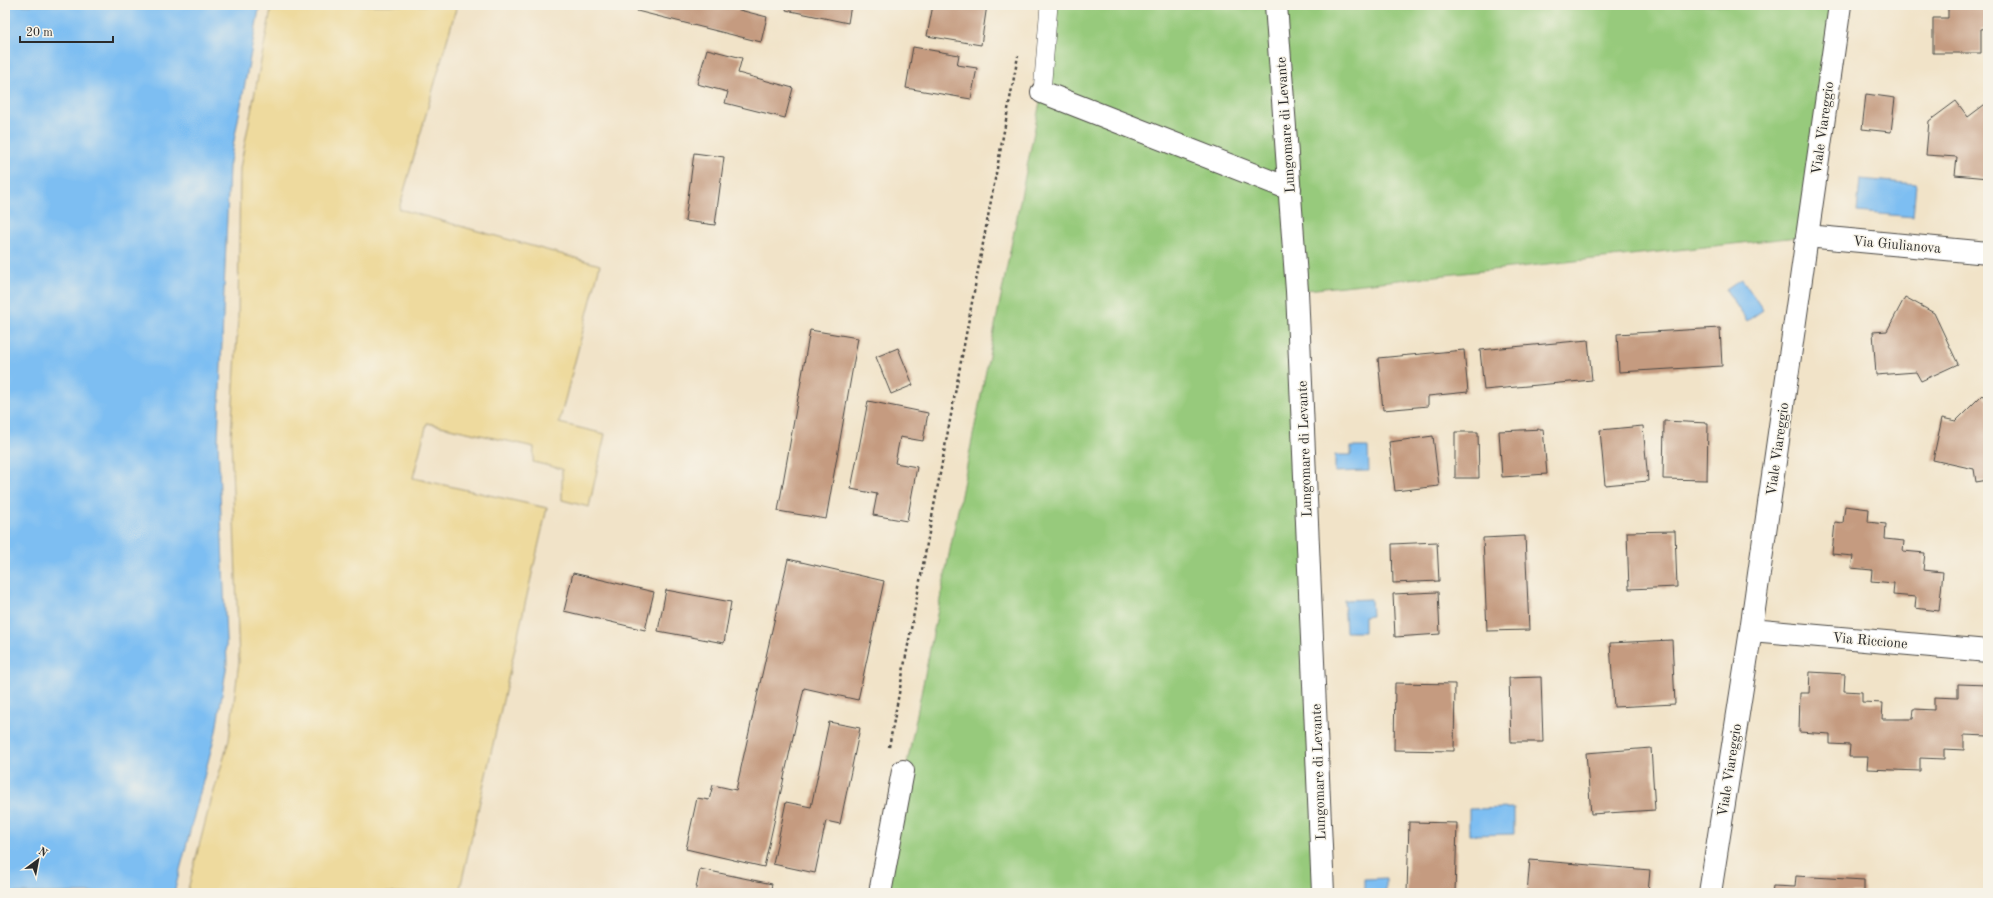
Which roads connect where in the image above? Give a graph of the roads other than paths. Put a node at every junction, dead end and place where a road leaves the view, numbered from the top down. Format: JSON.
{"nodes":[{"id":1,"x":1050,"y":5,"type":"edge"},
{"id":2,"x":1276,"y":5,"type":"edge"},
{"id":3,"x":1840,"y":5,"type":"edge"},
{"id":4,"x":1042,"y":92,"type":"joint"},
{"id":5,"x":1290,"y":189,"type":"junction"},
{"id":6,"x":1807,"y":236,"type":"junction"},
{"id":7,"x":1988,"y":253,"type":"edge"},
{"id":8,"x":1751,"y":630,"type":"junction"},
{"id":9,"x":1988,"y":651,"type":"edge"},
{"id":10,"x":903,"y":772,"type":"dead end"},
{"id":11,"x":880,"y":893,"type":"edge"},
{"id":12,"x":1323,"y":893,"type":"edge"},
{"id":13,"x":1710,"y":893,"type":"edge"}],
"edges":[{"from":1,"to":4,"type":"lane"},
{"from":2,"to":5,"type":"street","name":"Lungomare di Levante"},
{"from":3,"to":6,"type":"street","name":"Viale Viareggio"},
{"from":4,"to":5,"type":"street"},
{"from":5,"to":12,"type":"street","name":"Lungomare di Levante"},
{"from":6,"to":7,"type":"street","name":"Via Giulianova"},
{"from":6,"to":8,"type":"street","name":"Viale Viareggio"},
{"from":8,"to":9,"type":"street","name":"Via Riccione"},
{"from":8,"to":13,"type":"street","name":"Viale Viareggio"},
{"from":10,"to":11,"type":"street"}]}
